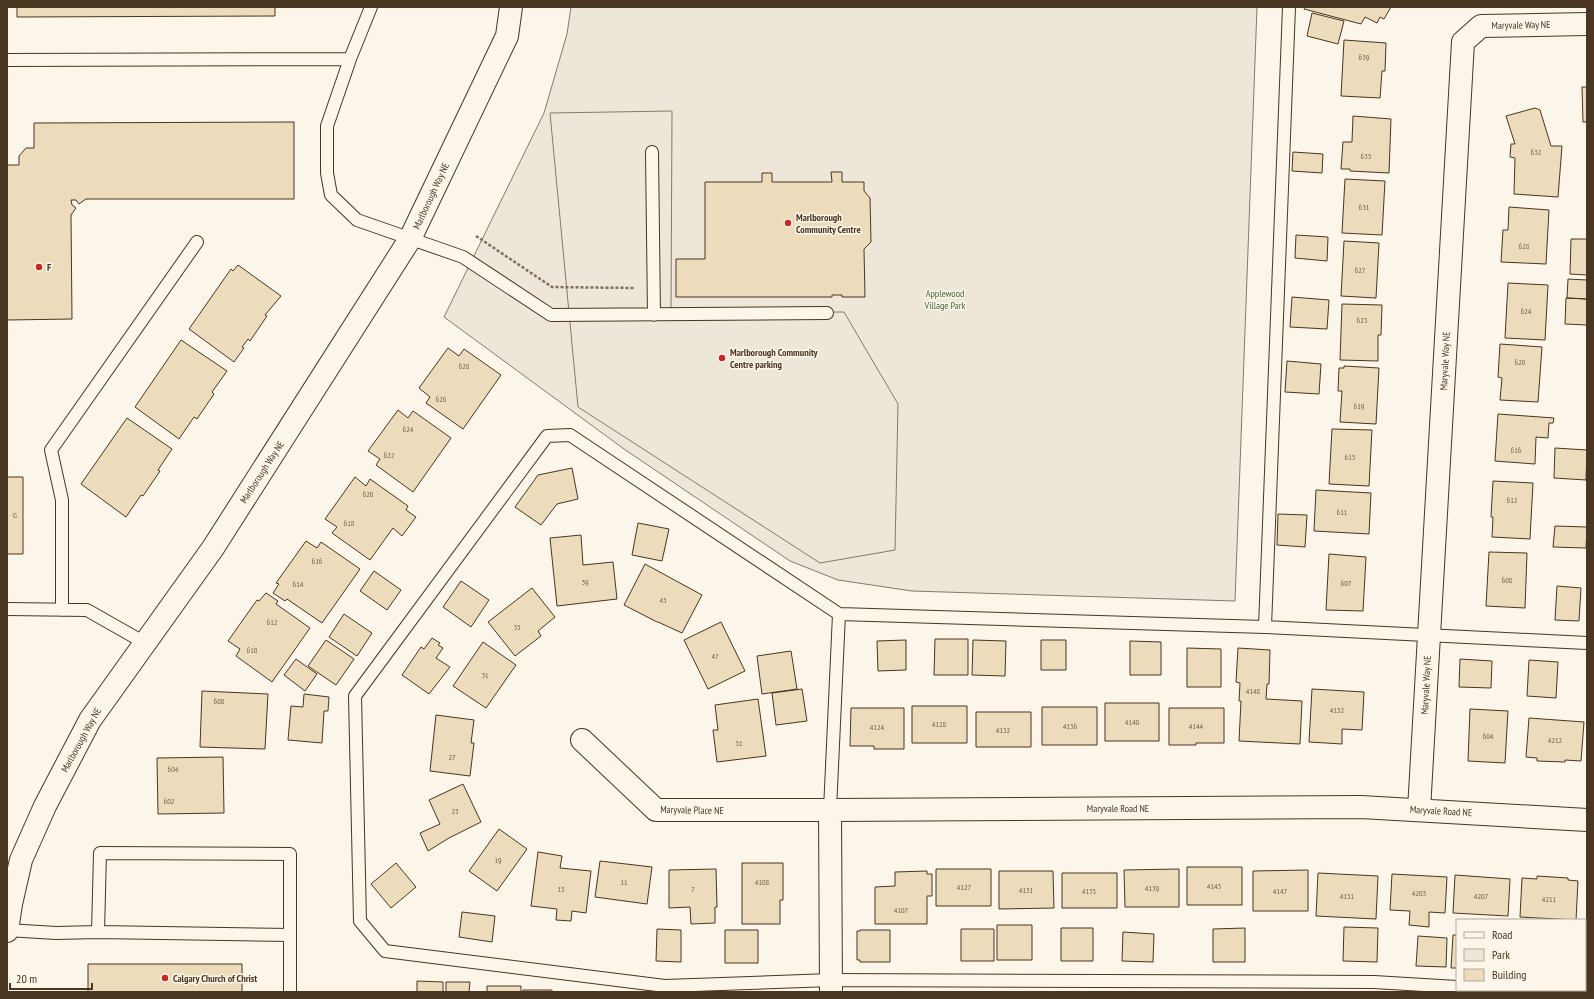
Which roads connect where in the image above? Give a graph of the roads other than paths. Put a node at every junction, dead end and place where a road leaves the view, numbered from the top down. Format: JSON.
{"nodes":[{"id":1,"x":371,"y":7,"type":"edge"},
{"id":2,"x":511,"y":7,"type":"edge"},
{"id":3,"x":1289,"y":7,"type":"edge"},
{"id":4,"x":1587,"y":24,"type":"edge"},
{"id":5,"x":350,"y":59,"type":"junction"},
{"id":6,"x":7,"y":60,"type":"edge"},
{"id":7,"x":652,"y":152,"type":"dead end"},
{"id":8,"x":410,"y":239,"type":"junction"},
{"id":9,"x":197,"y":242,"type":"dead end"},
{"id":10,"x":827,"y":313,"type":"dead end"},
{"id":11,"x":654,"y":315,"type":"junction"},
{"id":12,"x":7,"y":610,"type":"edge"},
{"id":13,"x":62,"y":610,"type":"junction"},
{"id":14,"x":839,"y":614,"type":"junction"},
{"id":15,"x":1265,"y":627,"type":"junction"},
{"id":16,"x":1429,"y":635,"type":"junction"},
{"id":17,"x":145,"y":643,"type":"junction"},
{"id":18,"x":1587,"y":643,"type":"edge"},
{"id":19,"x":582,"y":740,"type":"dead end"},
{"id":20,"x":830,"y":810,"type":"junction"},
{"id":21,"x":1419,"y":810,"type":"junction"},
{"id":22,"x":1587,"y":820,"type":"edge"},
{"id":23,"x":14,"y":858,"type":"edge"},
{"id":24,"x":7,"y":930,"type":"edge"},
{"id":25,"x":98,"y":932,"type":"junction"},
{"id":26,"x":290,"y":935,"type":"junction"},
{"id":27,"x":831,"y":986,"type":"edge"},
{"id":28,"x":1456,"y":987,"type":"edge"},
{"id":29,"x":1521,"y":991,"type":"edge"},
{"id":30,"x":290,"y":992,"type":"edge"},
{"id":31,"x":1537,"y":992,"type":"edge"}],
"edges":[{"from":1,"to":5,"type":"lane"},
{"from":2,"to":8,"type":"street","name":"Marlborough Way NE"},
{"from":3,"to":15,"type":"lane"},
{"from":4,"to":16,"type":"street","name":"Maryvale Way NE"},
{"from":5,"to":6,"type":"lane"},
{"from":5,"to":8,"type":"lane"},
{"from":7,"to":11,"type":"lane"},
{"from":8,"to":11,"type":"lane"},
{"from":8,"to":17,"type":"street","name":"Marlborough Way NE"},
{"from":9,"to":13,"type":"lane"},
{"from":10,"to":11,"type":"lane"},
{"from":12,"to":13,"type":"lane"},
{"from":13,"to":17,"type":"lane"},
{"from":14,"to":15,"type":"lane"},
{"from":14,"to":20,"type":"lane"},
{"from":14,"to":27,"type":"lane"},
{"from":15,"to":16,"type":"lane"},
{"from":16,"to":18,"type":"lane"},
{"from":16,"to":21,"type":"street","name":"Maryvale Way NE"},
{"from":17,"to":23,"type":"street","name":"Marlborough Way NE"},
{"from":19,"to":20,"type":"street","name":"Maryvale Place NE"},
{"from":20,"to":21,"type":"street","name":"Maryvale Road NE"},
{"from":20,"to":27,"type":"street"},
{"from":21,"to":22,"type":"street","name":"Maryvale Road NE"},
{"from":23,"to":24,"type":"street","name":"Marlborough Way NE"},
{"from":24,"to":25,"type":"lane"},
{"from":25,"to":26,"type":"lane"},
{"from":25,"to":26,"type":"lane"},
{"from":26,"to":30,"type":"lane"},
{"from":27,"to":28,"type":"lane"},
{"from":29,"to":31,"type":"lane"}]}
